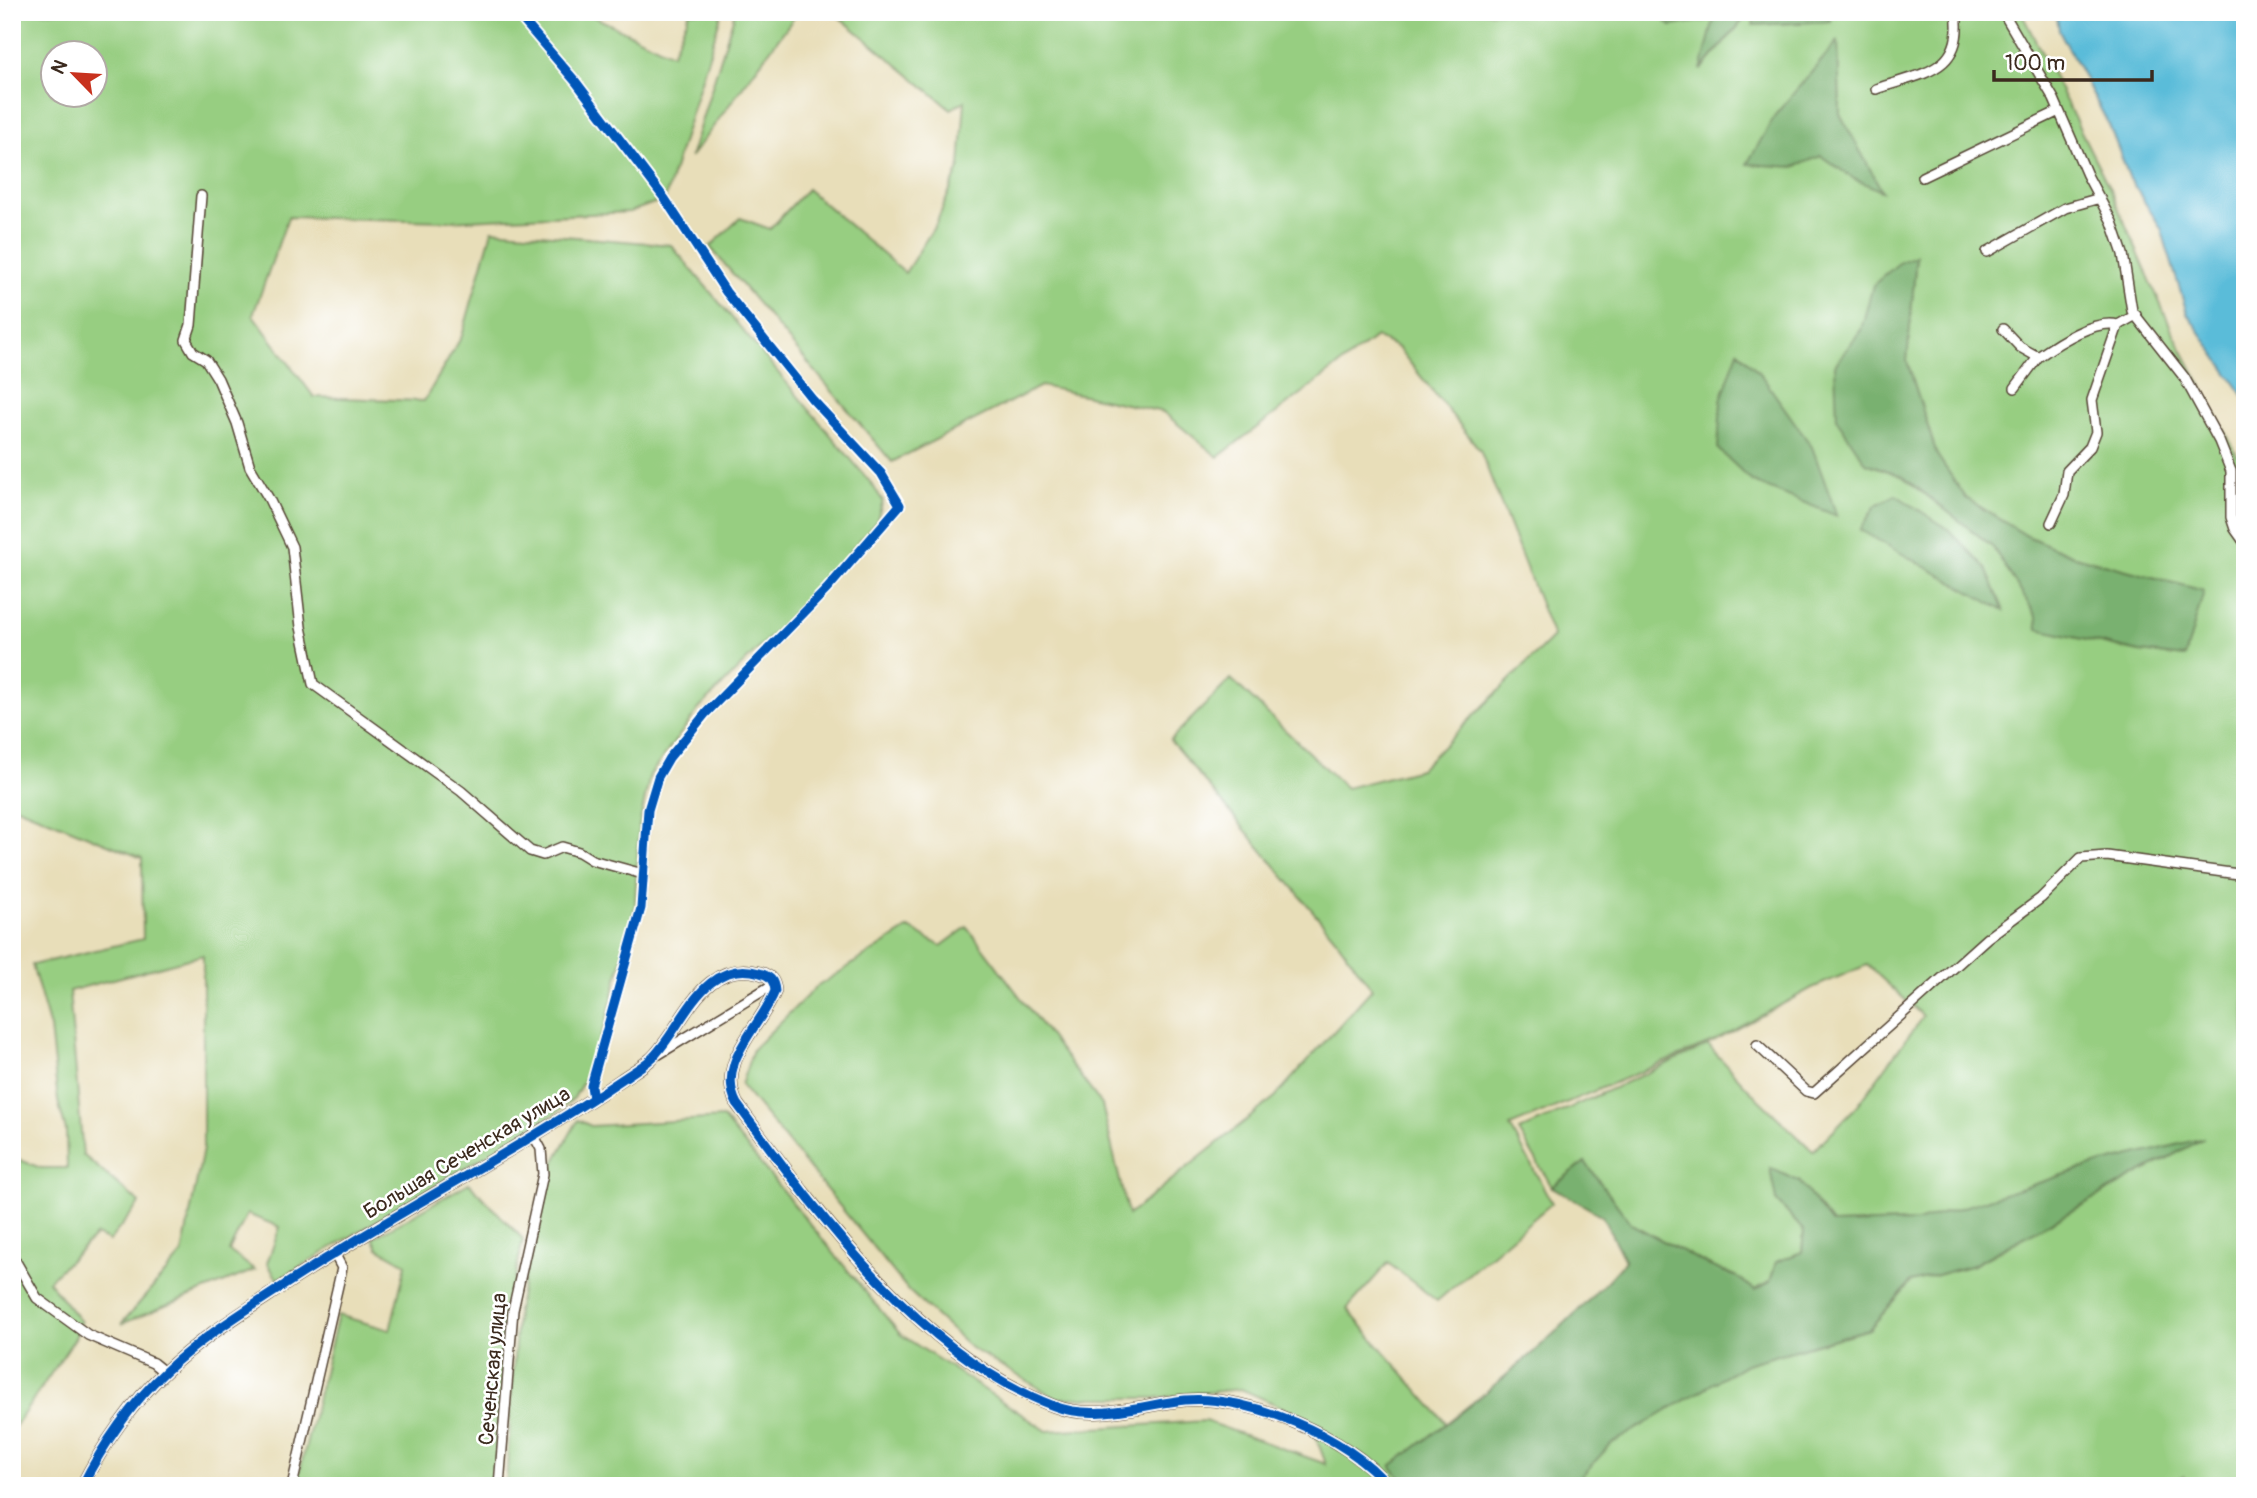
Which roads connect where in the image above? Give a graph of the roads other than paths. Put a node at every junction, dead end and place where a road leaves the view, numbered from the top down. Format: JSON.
{"nodes":[{"id":1,"x":516,"y":12,"type":"edge"},
{"id":2,"x":1956,"y":12,"type":"edge"},
{"id":3,"x":2003,"y":12,"type":"edge"},
{"id":4,"x":1877,"y":89,"type":"dead end"},
{"id":5,"x":2059,"y":111,"type":"junction"},
{"id":6,"x":1922,"y":177,"type":"dead end"},
{"id":7,"x":201,"y":196,"type":"dead end"},
{"id":8,"x":2100,"y":198,"type":"junction"},
{"id":9,"x":1987,"y":252,"type":"dead end"},
{"id":10,"x":2136,"y":315,"type":"junction"},
{"id":11,"x":2118,"y":325,"type":"junction"},
{"id":12,"x":2003,"y":329,"type":"dead end"},
{"id":13,"x":2038,"y":357,"type":"junction"},
{"id":14,"x":2015,"y":388,"type":"dead end"},
{"id":15,"x":2051,"y":523,"type":"dead end"},
{"id":16,"x":2245,"y":543,"type":"edge"},
{"id":17,"x":643,"y":874,"type":"junction"},
{"id":18,"x":2245,"y":875,"type":"edge"},
{"id":19,"x":774,"y":984,"type":"junction"},
{"id":20,"x":1757,"y":1045,"type":"dead end"},
{"id":21,"x":652,"y":1058,"type":"junction"},
{"id":22,"x":593,"y":1098,"type":"junction"},
{"id":23,"x":533,"y":1134,"type":"junction"},
{"id":24,"x":334,"y":1253,"type":"junction"},
{"id":25,"x":12,"y":1255,"type":"edge"},
{"id":26,"x":164,"y":1372,"type":"junction"},
{"id":27,"x":82,"y":1486,"type":"edge"},
{"id":28,"x":292,"y":1486,"type":"edge"},
{"id":29,"x":499,"y":1486,"type":"edge"},
{"id":30,"x":1388,"y":1486,"type":"edge"}],
"edges":[{"from":1,"to":17,"type":"street"},
{"from":2,"to":4,"type":"street"},
{"from":3,"to":5,"type":"street"},
{"from":5,"to":6,"type":"street"},
{"from":5,"to":8,"type":"street"},
{"from":7,"to":17,"type":"street"},
{"from":8,"to":9,"type":"street"},
{"from":8,"to":10,"type":"street"},
{"from":10,"to":11,"type":"street"},
{"from":10,"to":16,"type":"street"},
{"from":11,"to":13,"type":"street"},
{"from":11,"to":15,"type":"street"},
{"from":12,"to":13,"type":"street"},
{"from":13,"to":14,"type":"street"},
{"from":17,"to":22,"type":"street"},
{"from":18,"to":20,"type":"street"},
{"from":19,"to":21,"type":"street"},
{"from":19,"to":21,"type":"street","name":"Большая Сеченская улица"},
{"from":19,"to":30,"type":"street"},
{"from":21,"to":22,"type":"street","name":"Большая Сеченская улица"},
{"from":22,"to":23,"type":"street","name":"Большая Сеченская улица"},
{"from":23,"to":24,"type":"street","name":"Большая Сеченская улица"},
{"from":23,"to":29,"type":"street","name":"Сеченская улица"},
{"from":24,"to":26,"type":"street","name":"Большая Сеченская улица"},
{"from":24,"to":28,"type":"street"},
{"from":25,"to":26,"type":"street"},
{"from":26,"to":27,"type":"street","name":"Большая Сеченская улица"}]}
